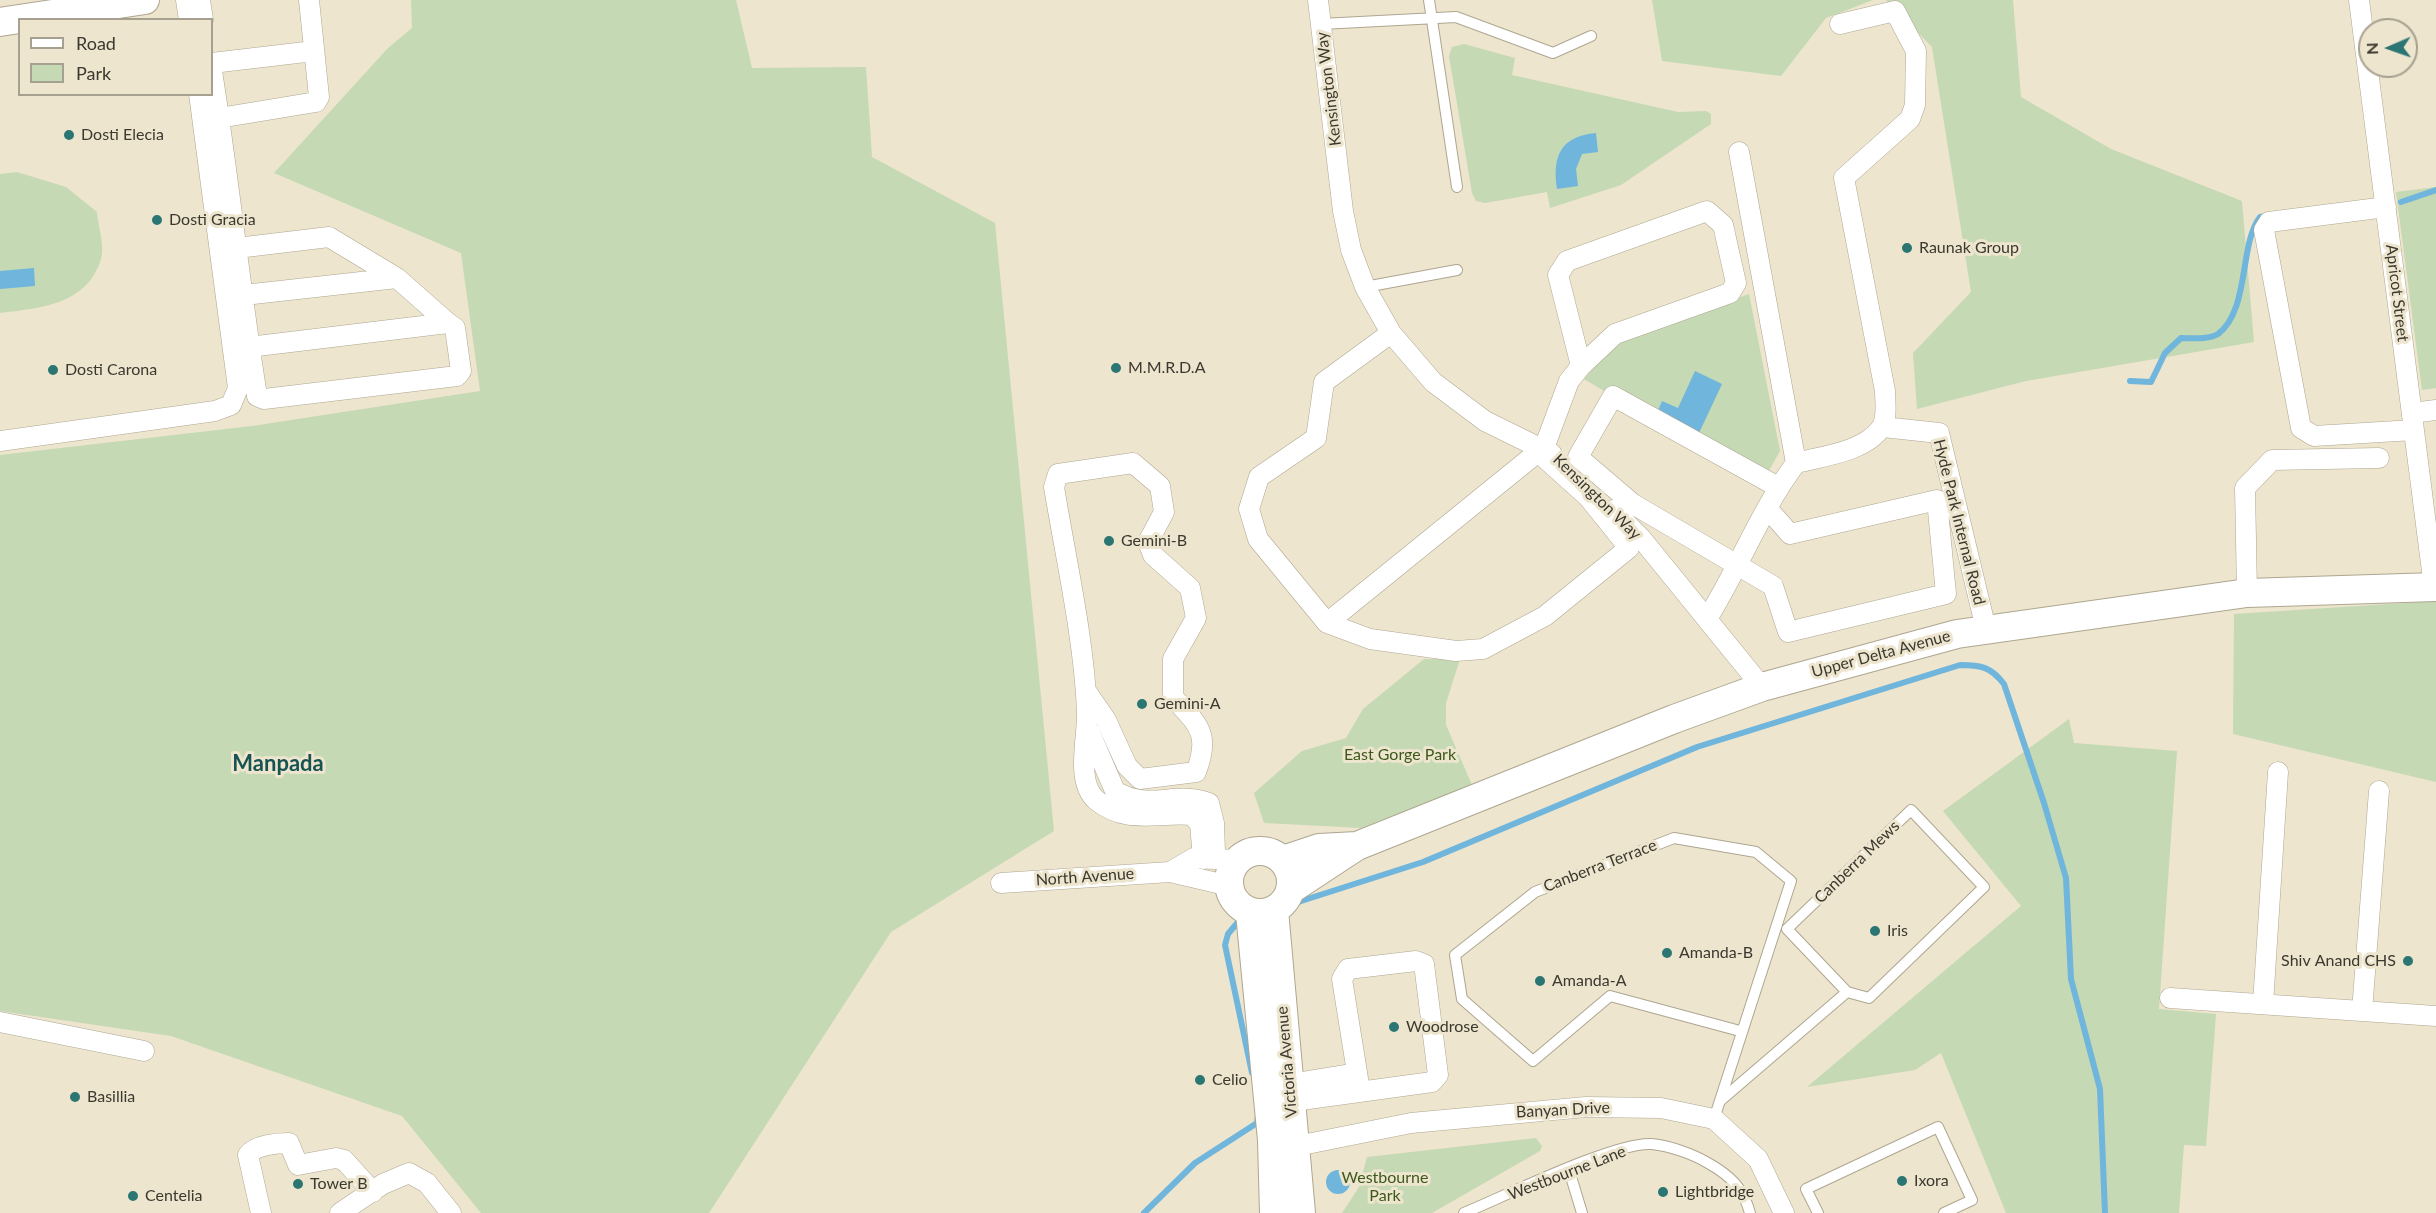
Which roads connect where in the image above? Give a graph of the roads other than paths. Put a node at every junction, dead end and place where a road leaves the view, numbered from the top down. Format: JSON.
{"nodes":[{"id":1,"x":145,"y":0,"type":"edge"},
{"id":2,"x":186,"y":0,"type":"edge"},
{"id":3,"x":200,"y":0,"type":"edge"},
{"id":4,"x":309,"y":0,"type":"edge"},
{"id":5,"x":1318,"y":0,"type":"edge"},
{"id":6,"x":1429,"y":0,"type":"edge"},
{"id":7,"x":2359,"y":0,"type":"edge"},
{"id":8,"x":1431,"y":17,"type":"junction"},
{"id":9,"x":26,"y":18,"type":"edge"},
{"id":10,"x":189,"y":18,"type":"edge"},
{"id":11,"x":203,"y":18,"type":"edge"},
{"id":12,"x":18,"y":19,"type":"edge"},
{"id":13,"x":0,"y":22,"type":"edge"},
{"id":14,"x":1321,"y":24,"type":"junction"},
{"id":15,"x":1840,"y":24,"type":"dead end"},
{"id":16,"x":1591,"y":36,"type":"dead end"},
{"id":17,"x":314,"y":51,"type":"junction"},
{"id":18,"x":213,"y":63,"type":"edge"},
{"id":19,"x":213,"y":78,"type":"edge"},
{"id":20,"x":199,"y":96,"type":"edge"},
{"id":21,"x":219,"y":118,"type":"junction"},
{"id":22,"x":1739,"y":152,"type":"dead end"},
{"id":23,"x":1457,"y":187,"type":"dead end"},
{"id":24,"x":2386,"y":207,"type":"junction"},
{"id":25,"x":237,"y":248,"type":"junction"},
{"id":26,"x":1457,"y":270,"type":"dead end"},
{"id":27,"x":397,"y":278,"type":"junction"},
{"id":28,"x":1365,"y":287,"type":"junction"},
{"id":29,"x":244,"y":295,"type":"junction"},
{"id":30,"x":448,"y":323,"type":"junction"},
{"id":31,"x":1391,"y":333,"type":"junction"},
{"id":32,"x":249,"y":347,"type":"junction"},
{"id":33,"x":1581,"y":366,"type":"junction"},
{"id":34,"x":2436,"y":410,"type":"edge"},
{"id":35,"x":2413,"y":421,"type":"junction"},
{"id":36,"x":1883,"y":427,"type":"junction"},
{"id":37,"x":0,"y":441,"type":"edge"},
{"id":38,"x":1544,"y":448,"type":"junction"},
{"id":39,"x":2379,"y":458,"type":"dead end"},
{"id":40,"x":1796,"y":463,"type":"junction"},
{"id":41,"x":1778,"y":487,"type":"junction"},
{"id":42,"x":1768,"y":509,"type":"junction"},
{"id":43,"x":1737,"y":566,"type":"junction"},
{"id":44,"x":2435,"y":587,"type":"edge"},
{"id":45,"x":2247,"y":593,"type":"junction"},
{"id":46,"x":1707,"y":619,"type":"junction"},
{"id":47,"x":1328,"y":623,"type":"junction"},
{"id":48,"x":1986,"y":629,"type":"junction"},
{"id":49,"x":1762,"y":687,"type":"junction"},
{"id":50,"x":1086,"y":691,"type":"junction"},
{"id":51,"x":2278,"y":772,"type":"dead end"},
{"id":52,"x":2379,"y":791,"type":"dead end"},
{"id":53,"x":1184,"y":807,"type":"junction"},
{"id":54,"x":1357,"y":846,"type":"junction"},
{"id":55,"x":1283,"y":860,"type":"junction"},
{"id":56,"x":1221,"y":866,"type":"junction"},
{"id":57,"x":1170,"y":872,"type":"junction"},
{"id":58,"x":1001,"y":883,"type":"dead end"},
{"id":59,"x":1271,"y":904,"type":"junction"},
{"id":60,"x":1847,"y":992,"type":"junction"},
{"id":61,"x":2170,"y":998,"type":"dead end"},
{"id":62,"x":2263,"y":1004,"type":"junction"},
{"id":63,"x":2362,"y":1011,"type":"junction"},
{"id":64,"x":2436,"y":1016,"type":"edge"},
{"id":65,"x":0,"y":1022,"type":"edge"},
{"id":66,"x":1740,"y":1031,"type":"junction"},
{"id":67,"x":144,"y":1051,"type":"dead end"},
{"id":68,"x":1358,"y":1082,"type":"junction"},
{"id":69,"x":1278,"y":1094,"type":"junction"},
{"id":70,"x":1717,"y":1110,"type":"junction"},
{"id":71,"x":1283,"y":1149,"type":"junction"},
{"id":72,"x":1569,"y":1170,"type":"junction"},
{"id":73,"x":373,"y":1191,"type":"junction"},
{"id":74,"x":261,"y":1213,"type":"edge"},
{"id":75,"x":340,"y":1213,"type":"edge"},
{"id":76,"x":451,"y":1213,"type":"edge"},
{"id":77,"x":1274,"y":1213,"type":"edge"},
{"id":78,"x":1301,"y":1213,"type":"edge"},
{"id":79,"x":1464,"y":1213,"type":"edge"},
{"id":80,"x":1582,"y":1213,"type":"edge"},
{"id":81,"x":1750,"y":1213,"type":"edge"},
{"id":82,"x":1784,"y":1213,"type":"edge"},
{"id":83,"x":1818,"y":1213,"type":"edge"},
{"id":84,"x":1944,"y":1213,"type":"edge"}],
"edges":[{"from":1,"to":9,"type":"street"},
{"from":2,"to":10,"type":"street"},
{"from":3,"to":11,"type":"street"},
{"from":4,"to":17,"type":"street"},
{"from":5,"to":14,"type":"street","name":"Kensington Way"},
{"from":6,"to":8,"type":"lane"},
{"from":7,"to":24,"type":"street","name":"Apricot Street"},
{"from":8,"to":14,"type":"lane"},
{"from":8,"to":16,"type":"lane"},
{"from":8,"to":23,"type":"lane"},
{"from":12,"to":13,"type":"street"},
{"from":14,"to":28,"type":"street","name":"Kensington Way"},
{"from":15,"to":36,"type":"street"},
{"from":17,"to":18,"type":"street"},
{"from":17,"to":21,"type":"street"},
{"from":19,"to":21,"type":"street"},
{"from":20,"to":37,"type":"street"},
{"from":21,"to":25,"type":"street"},
{"from":22,"to":40,"type":"street"},
{"from":24,"to":35,"type":"street","name":"Apricot Street"},
{"from":24,"to":35,"type":"street"},
{"from":25,"to":27,"type":"street"},
{"from":25,"to":29,"type":"street"},
{"from":26,"to":28,"type":"lane"},
{"from":27,"to":29,"type":"street"},
{"from":27,"to":30,"type":"street"},
{"from":28,"to":31,"type":"street","name":"Kensington Way"},
{"from":29,"to":32,"type":"street"},
{"from":30,"to":32,"type":"street"},
{"from":30,"to":32,"type":"street"},
{"from":31,"to":38,"type":"street","name":"Kensington Way"},
{"from":31,"to":47,"type":"street"},
{"from":33,"to":33,"type":"street"},
{"from":33,"to":38,"type":"street"},
{"from":34,"to":35,"type":"street"},
{"from":35,"to":44,"type":"street","name":"Apricot Street"},
{"from":36,"to":40,"type":"street"},
{"from":36,"to":48,"type":"street","name":"Hyde Park Internal Road"},
{"from":38,"to":46,"type":"street","name":"Kensington Way"},
{"from":39,"to":45,"type":"street"},
{"from":40,"to":41,"type":"street"},
{"from":41,"to":42,"type":"street"},
{"from":41,"to":43,"type":"street"},
{"from":42,"to":43,"type":"street"},
{"from":42,"to":43,"type":"street"},
{"from":43,"to":46,"type":"street"},
{"from":44,"to":45,"type":"street","name":"Upper Delta Avenue"},
{"from":45,"to":48,"type":"street","name":"Upper Delta Avenue"},
{"from":46,"to":49,"type":"street","name":"Kensington Way"},
{"from":47,"to":47,"type":"street"},
{"from":48,"to":49,"type":"street","name":"Upper Delta Avenue"},
{"from":49,"to":54,"type":"street","name":"Upper Delta Avenue"},
{"from":50,"to":50,"type":"street"},
{"from":50,"to":53,"type":"street"},
{"from":51,"to":62,"type":"street"},
{"from":52,"to":63,"type":"street"},
{"from":53,"to":56,"type":"street"},
{"from":53,"to":56,"type":"street"},
{"from":54,"to":55,"type":"street","name":"Upper Delta Avenue"},
{"from":54,"to":59,"type":"street","name":"Upper Delta Avenue"},
{"from":55,"to":56,"type":"street"},
{"from":55,"to":59,"type":"street"},
{"from":56,"to":57,"type":"street"},
{"from":56,"to":57,"type":"street"},
{"from":56,"to":59,"type":"street"},
{"from":57,"to":58,"type":"street","name":"North Avenue"},
{"from":59,"to":69,"type":"street","name":"Victoria Avenue"},
{"from":60,"to":60,"type":"lane","name":"Canberra Mews"},
{"from":60,"to":70,"type":"lane"},
{"from":61,"to":62,"type":"street"},
{"from":62,"to":63,"type":"street"},
{"from":63,"to":64,"type":"street"},
{"from":65,"to":67,"type":"street"},
{"from":66,"to":66,"type":"lane","name":"Canberra Terrace"},
{"from":66,"to":70,"type":"lane","name":"Canberra Terrace"},
{"from":68,"to":68,"type":"street"},
{"from":68,"to":69,"type":"street"},
{"from":69,"to":71,"type":"street","name":"Victoria Avenue"},
{"from":70,"to":71,"type":"street","name":"Banyan Drive"},
{"from":70,"to":82,"type":"street"},
{"from":71,"to":77,"type":"street","name":"Victoria Avenue"},
{"from":71,"to":78,"type":"street","name":"Victoria Avenue"},
{"from":72,"to":79,"type":"lane","name":"Westbourne Lane"},
{"from":72,"to":80,"type":"lane"},
{"from":72,"to":81,"type":"lane","name":"Westbourne Lane"},
{"from":73,"to":74,"type":"street"},
{"from":73,"to":75,"type":"street"},
{"from":73,"to":76,"type":"street"},
{"from":83,"to":84,"type":"lane"}]}
